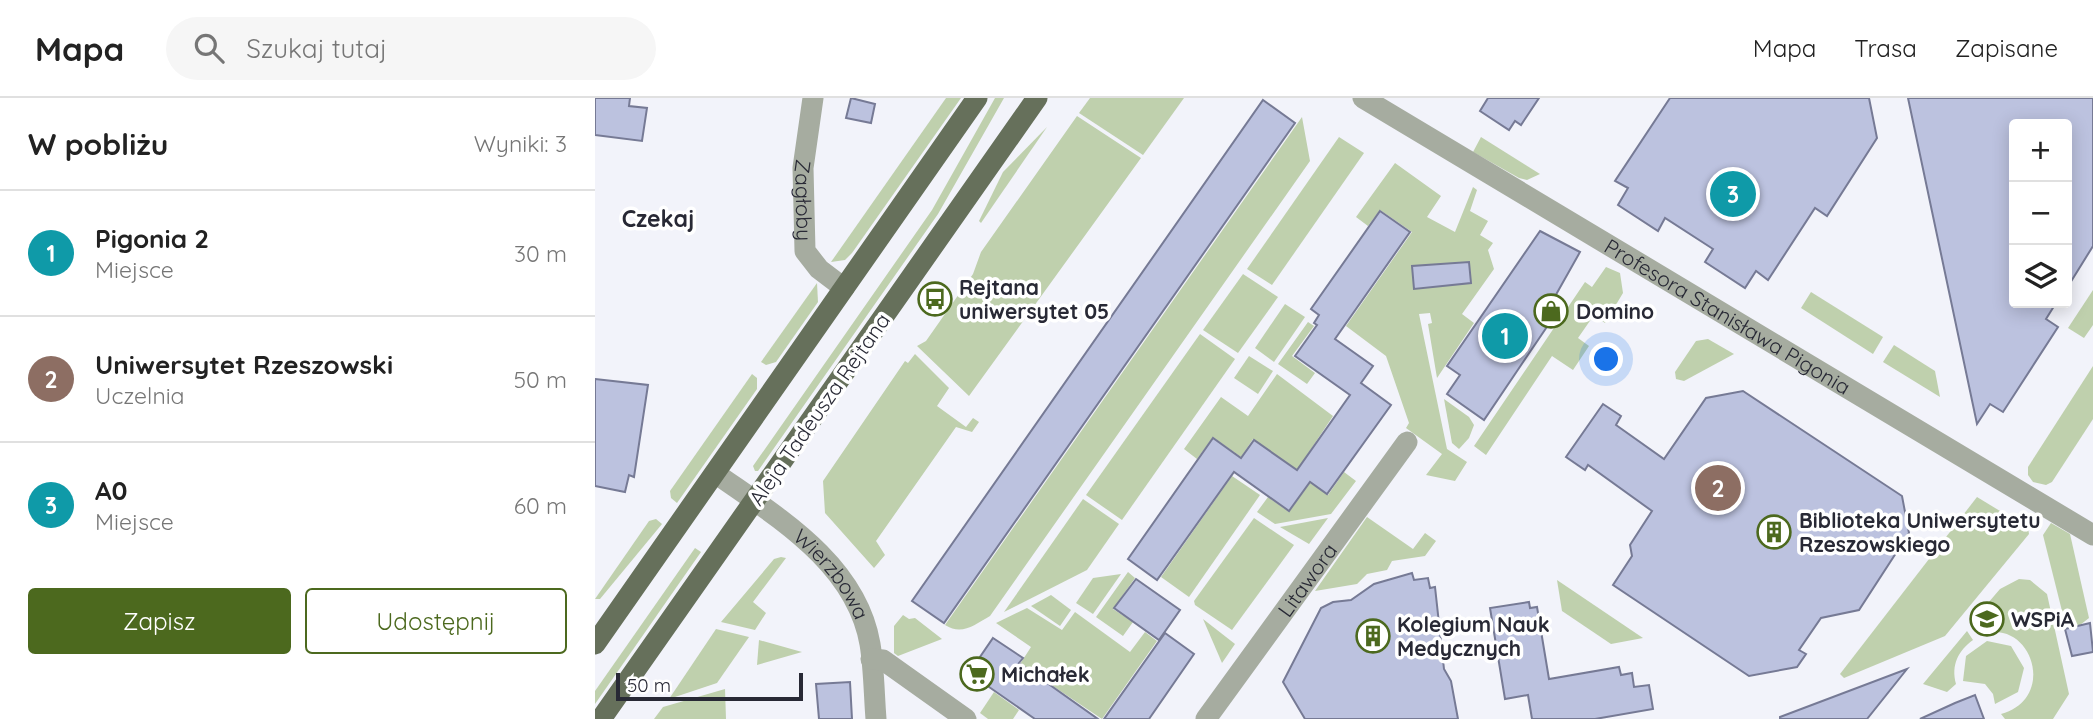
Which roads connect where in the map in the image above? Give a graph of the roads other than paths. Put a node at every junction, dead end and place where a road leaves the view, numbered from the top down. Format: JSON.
{"nodes":[{"id":1,"x":813,"y":98,"type":"edge"},
{"id":2,"x":977,"y":98,"type":"edge"},
{"id":3,"x":1037,"y":98,"type":"edge"},
{"id":4,"x":1363,"y":98,"type":"edge"},
{"id":5,"x":844,"y":288,"type":"junction"},
{"id":6,"x":1407,"y":442,"type":"dead end"},
{"id":7,"x":715,"y":472,"type":"junction"},
{"id":8,"x":755,"y":501,"type":"junction"},
{"id":9,"x":2093,"y":535,"type":"edge"},
{"id":10,"x":595,"y":644,"type":"edge"},
{"id":11,"x":871,"y":660,"type":"junction"},
{"id":12,"x":601,"y":719,"type":"edge"},
{"id":13,"x":876,"y":719,"type":"edge"},
{"id":14,"x":966,"y":719,"type":"edge"},
{"id":15,"x":1206,"y":719,"type":"edge"}],
"edges":[{"from":1,"to":5,"type":"street","name":"Zagłoby"},
{"from":2,"to":5,"type":"main road"},
{"from":3,"to":8,"type":"main road","name":"Aleja Tadeusza Rejtana"},
{"from":4,"to":9,"type":"street","name":"Profesora Stanisława Pigonia"},
{"from":5,"to":7,"type":"main road"},
{"from":6,"to":15,"type":"street","name":"Litawora"},
{"from":7,"to":8,"type":"street","name":"Wierzbowa"},
{"from":7,"to":10,"type":"main road"},
{"from":8,"to":11,"type":"street","name":"Wierzbowa"},
{"from":8,"to":12,"type":"main road","name":"Aleja Tadeusza Rejtana"},
{"from":11,"to":13,"type":"street","name":"Wierzbowa"},
{"from":11,"to":14,"type":"street"}]}
